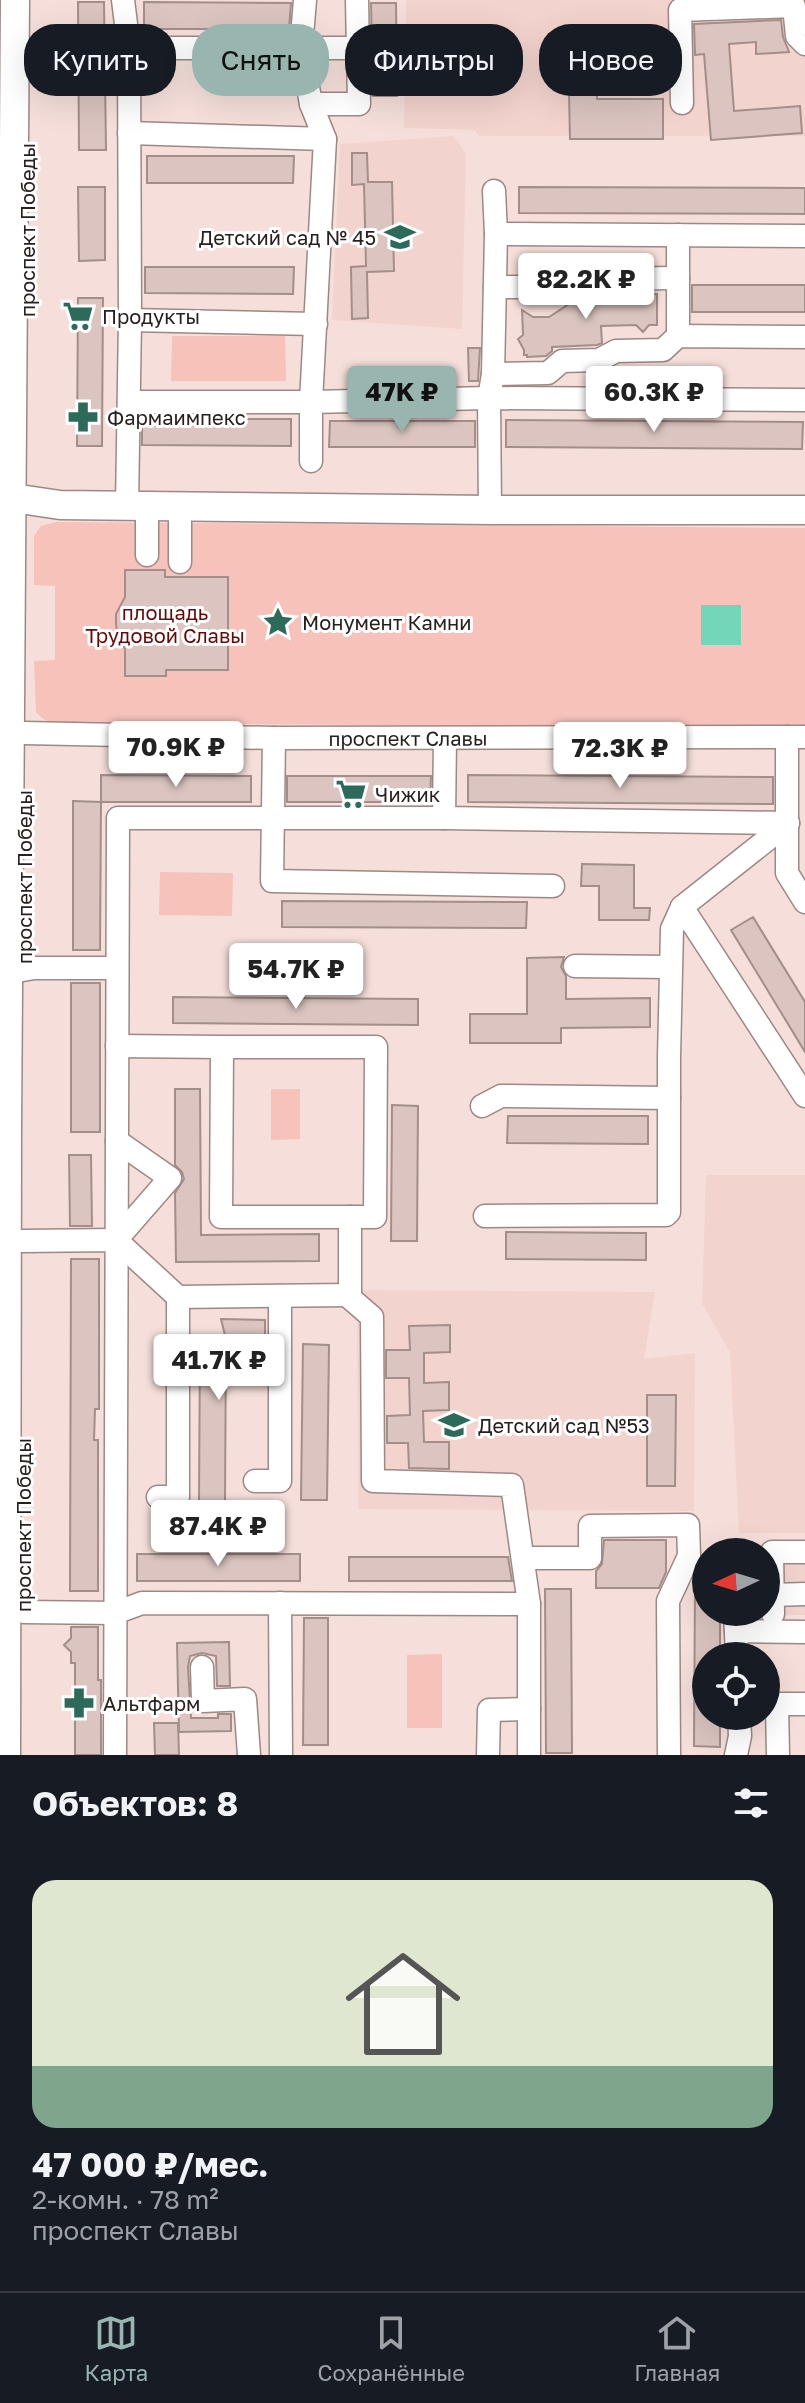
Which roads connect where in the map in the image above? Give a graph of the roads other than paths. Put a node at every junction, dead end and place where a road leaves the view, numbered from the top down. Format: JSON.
{"nodes":[{"id":1,"x":15,"y":0,"type":"edge"},
{"id":2,"x":28,"y":0,"type":"edge"},
{"id":3,"x":123,"y":0,"type":"edge"},
{"id":4,"x":305,"y":0,"type":"edge"},
{"id":5,"x":357,"y":0,"type":"edge"},
{"id":6,"x":126,"y":24,"type":"edge"},
{"id":7,"x":303,"y":24,"type":"edge"},
{"id":8,"x":358,"y":24,"type":"edge"},
{"id":9,"x":805,"y":44,"type":"edge"},
{"id":10,"x":129,"y":96,"type":"edge"},
{"id":11,"x":310,"y":96,"type":"edge"},
{"id":12,"x":359,"y":96,"type":"edge"},
{"id":13,"x":682,"y":103,"type":"dead end"},
{"id":14,"x":311,"y":104,"type":"junction"},
{"id":15,"x":129,"y":133,"type":"junction"},
{"id":16,"x":325,"y":139,"type":"junction"},
{"id":17,"x":494,"y":191,"type":"dead end"},
{"id":18,"x":496,"y":234,"type":"junction"},
{"id":19,"x":678,"y":235,"type":"junction"},
{"id":20,"x":805,"y":236,"type":"edge"},
{"id":21,"x":678,"y":278,"type":"junction"},
{"id":22,"x":495,"y":287,"type":"junction"},
{"id":23,"x":130,"y":320,"type":"junction"},
{"id":24,"x":316,"y":324,"type":"junction"},
{"id":25,"x":678,"y":336,"type":"junction"},
{"id":26,"x":805,"y":337,"type":"edge"},
{"id":27,"x":493,"y":374,"type":"junction"},
{"id":28,"x":489,"y":398,"type":"junction"},
{"id":29,"x":805,"y":400,"type":"edge"},
{"id":30,"x":129,"y":402,"type":"junction"},
{"id":31,"x":311,"y":402,"type":"junction"},
{"id":32,"x":311,"y":461,"type":"dead end"},
{"id":33,"x":13,"y":498,"type":"edge"},
{"id":34,"x":137,"y":506,"type":"junction"},
{"id":35,"x":180,"y":506,"type":"junction"},
{"id":36,"x":490,"y":510,"type":"junction"},
{"id":37,"x":805,"y":510,"type":"edge"},
{"id":38,"x":147,"y":555,"type":"dead end"},
{"id":39,"x":180,"y":562,"type":"dead end"},
{"id":40,"x":18,"y":733,"type":"junction"},
{"id":41,"x":796,"y":737,"type":"edge"},
{"id":42,"x":274,"y":738,"type":"junction"},
{"id":43,"x":445,"y":738,"type":"junction"},
{"id":44,"x":274,"y":818,"type":"junction"},
{"id":45,"x":444,"y":818,"type":"junction"},
{"id":46,"x":5,"y":822,"type":"edge"},
{"id":47,"x":788,"y":823,"type":"junction"},
{"id":48,"x":553,"y":886,"type":"dead end"},
{"id":49,"x":805,"y":902,"type":"edge"},
{"id":50,"x":682,"y":907,"type":"junction"},
{"id":51,"x":575,"y":966,"type":"dead end"},
{"id":52,"x":670,"y":967,"type":"junction"},
{"id":53,"x":116,"y":968,"type":"junction"},
{"id":54,"x":11,"y":973,"type":"edge"},
{"id":55,"x":117,"y":1046,"type":"junction"},
{"id":56,"x":222,"y":1047,"type":"junction"},
{"id":57,"x":805,"y":1096,"type":"edge"},
{"id":58,"x":669,"y":1098,"type":"junction"},
{"id":59,"x":482,"y":1106,"type":"dead end"},
{"id":60,"x":3,"y":1130,"type":"edge"},
{"id":61,"x":117,"y":1141,"type":"junction"},
{"id":62,"x":485,"y":1216,"type":"dead end"},
{"id":63,"x":350,"y":1217,"type":"junction"},
{"id":64,"x":116,"y":1240,"type":"junction"},
{"id":65,"x":22,"y":1241,"type":"junction"},
{"id":66,"x":3,"y":1294,"type":"edge"},
{"id":67,"x":350,"y":1295,"type":"junction"},
{"id":68,"x":280,"y":1296,"type":"junction"},
{"id":69,"x":178,"y":1297,"type":"junction"},
{"id":70,"x":255,"y":1481,"type":"dead end"},
{"id":71,"x":158,"y":1497,"type":"dead end"},
{"id":72,"x":692,"y":1539,"type":"edge"},
{"id":73,"x":805,"y":1552,"type":"edge"},
{"id":74,"x":523,"y":1558,"type":"junction"},
{"id":75,"x":692,"y":1564,"type":"edge"},
{"id":76,"x":805,"y":1594,"type":"edge"},
{"id":77,"x":280,"y":1603,"type":"junction"},
{"id":78,"x":529,"y":1604,"type":"junction"},
{"id":79,"x":24,"y":1612,"type":"junction"},
{"id":80,"x":115,"y":1613,"type":"junction"},
{"id":81,"x":763,"y":1626,"type":"edge"},
{"id":82,"x":805,"y":1632,"type":"edge"},
{"id":83,"x":202,"y":1667,"type":"dead end"},
{"id":84,"x":780,"y":1704,"type":"edge"},
{"id":85,"x":805,"y":1704,"type":"edge"},
{"id":86,"x":529,"y":1709,"type":"junction"},
{"id":87,"x":740,"y":1730,"type":"edge"},
{"id":88,"x":775,"y":1730,"type":"edge"},
{"id":89,"x":6,"y":1755,"type":"edge"},
{"id":90,"x":23,"y":1755,"type":"edge"},
{"id":91,"x":115,"y":1755,"type":"edge"},
{"id":92,"x":249,"y":1755,"type":"edge"},
{"id":93,"x":281,"y":1755,"type":"edge"},
{"id":94,"x":488,"y":1755,"type":"edge"},
{"id":95,"x":529,"y":1755,"type":"edge"},
{"id":96,"x":669,"y":1755,"type":"edge"},
{"id":97,"x":736,"y":1755,"type":"edge"},
{"id":98,"x":778,"y":1755,"type":"edge"}],
"edges":[{"from":1,"to":33,"type":"main road","name":"проспект Победы"},
{"from":2,"to":33,"type":"main road","name":"проспект Победы"},
{"from":3,"to":6,"type":"street"},
{"from":4,"to":7,"type":"street"},
{"from":5,"to":8,"type":"street"},
{"from":9,"to":13,"type":"street"},
{"from":10,"to":15,"type":"street"},
{"from":11,"to":14,"type":"street"},
{"from":12,"to":14,"type":"street"},
{"from":14,"to":16,"type":"street"},
{"from":15,"to":16,"type":"street"},
{"from":15,"to":23,"type":"street"},
{"from":16,"to":24,"type":"street"},
{"from":17,"to":18,"type":"street"},
{"from":18,"to":19,"type":"street"},
{"from":18,"to":22,"type":"street"},
{"from":19,"to":20,"type":"street"},
{"from":19,"to":21,"type":"street"},
{"from":21,"to":22,"type":"street"},
{"from":21,"to":25,"type":"street"},
{"from":22,"to":27,"type":"street"},
{"from":23,"to":24,"type":"street"},
{"from":23,"to":30,"type":"street"},
{"from":24,"to":31,"type":"street"},
{"from":25,"to":26,"type":"street"},
{"from":25,"to":27,"type":"street"},
{"from":27,"to":28,"type":"street"},
{"from":28,"to":29,"type":"street"},
{"from":28,"to":31,"type":"street"},
{"from":28,"to":36,"type":"street"},
{"from":30,"to":31,"type":"street"},
{"from":30,"to":34,"type":"street"},
{"from":31,"to":32,"type":"street"},
{"from":33,"to":34,"type":"main road"},
{"from":33,"to":40,"type":"main road","name":"проспект Победы"},
{"from":34,"to":35,"type":"main road"},
{"from":34,"to":38,"type":"street"},
{"from":35,"to":36,"type":"main road"},
{"from":35,"to":39,"type":"street"},
{"from":36,"to":37,"type":"main road"},
{"from":40,"to":42,"type":"street","name":"проспект Славы"},
{"from":40,"to":46,"type":"main road","name":"проспект Победы"},
{"from":40,"to":54,"type":"main road","name":"проспект Победы"},
{"from":41,"to":43,"type":"street","name":"проспект Славы"},
{"from":41,"to":47,"type":"street"},
{"from":42,"to":43,"type":"street","name":"проспект Славы"},
{"from":42,"to":44,"type":"street"},
{"from":43,"to":45,"type":"street"},
{"from":44,"to":45,"type":"street"},
{"from":44,"to":48,"type":"street"},
{"from":44,"to":53,"type":"street"},
{"from":45,"to":47,"type":"street"},
{"from":46,"to":54,"type":"main road","name":"проспект Победы"},
{"from":47,"to":49,"type":"street"},
{"from":47,"to":50,"type":"street"},
{"from":50,"to":52,"type":"street"},
{"from":50,"to":57,"type":"street"},
{"from":51,"to":52,"type":"street"},
{"from":52,"to":58,"type":"street"},
{"from":53,"to":54,"type":"street"},
{"from":53,"to":55,"type":"street"},
{"from":54,"to":60,"type":"main road","name":"проспект Победы"},
{"from":54,"to":65,"type":"main road","name":"проспект Победы"},
{"from":55,"to":56,"type":"street"},
{"from":55,"to":61,"type":"street"},
{"from":56,"to":63,"type":"street"},
{"from":56,"to":63,"type":"street"},
{"from":58,"to":59,"type":"street"},
{"from":58,"to":62,"type":"street"},
{"from":60,"to":66,"type":"main road","name":"проспект Победы"},
{"from":61,"to":64,"type":"street"},
{"from":61,"to":64,"type":"street"},
{"from":63,"to":67,"type":"street"},
{"from":64,"to":65,"type":"street"},
{"from":64,"to":69,"type":"street"},
{"from":64,"to":80,"type":"street"},
{"from":65,"to":79,"type":"main road","name":"проспект Победы"},
{"from":66,"to":89,"type":"main road","name":"проспект Победы"},
{"from":67,"to":68,"type":"street"},
{"from":67,"to":74,"type":"street"},
{"from":68,"to":69,"type":"street"},
{"from":68,"to":70,"type":"street"},
{"from":69,"to":71,"type":"street"},
{"from":72,"to":74,"type":"street"},
{"from":73,"to":76,"type":"street"},
{"from":74,"to":78,"type":"street"},
{"from":75,"to":96,"type":"street"},
{"from":77,"to":78,"type":"street"},
{"from":77,"to":80,"type":"street"},
{"from":77,"to":93,"type":"street"},
{"from":78,"to":86,"type":"street"},
{"from":79,"to":80,"type":"street"},
{"from":79,"to":90,"type":"main road","name":"проспект Победы"},
{"from":80,"to":91,"type":"street"},
{"from":81,"to":82,"type":"street"},
{"from":83,"to":92,"type":"street"},
{"from":84,"to":85,"type":"street"},
{"from":86,"to":94,"type":"street"},
{"from":86,"to":95,"type":"street"},
{"from":87,"to":97,"type":"street"},
{"from":88,"to":98,"type":"street"}]}
